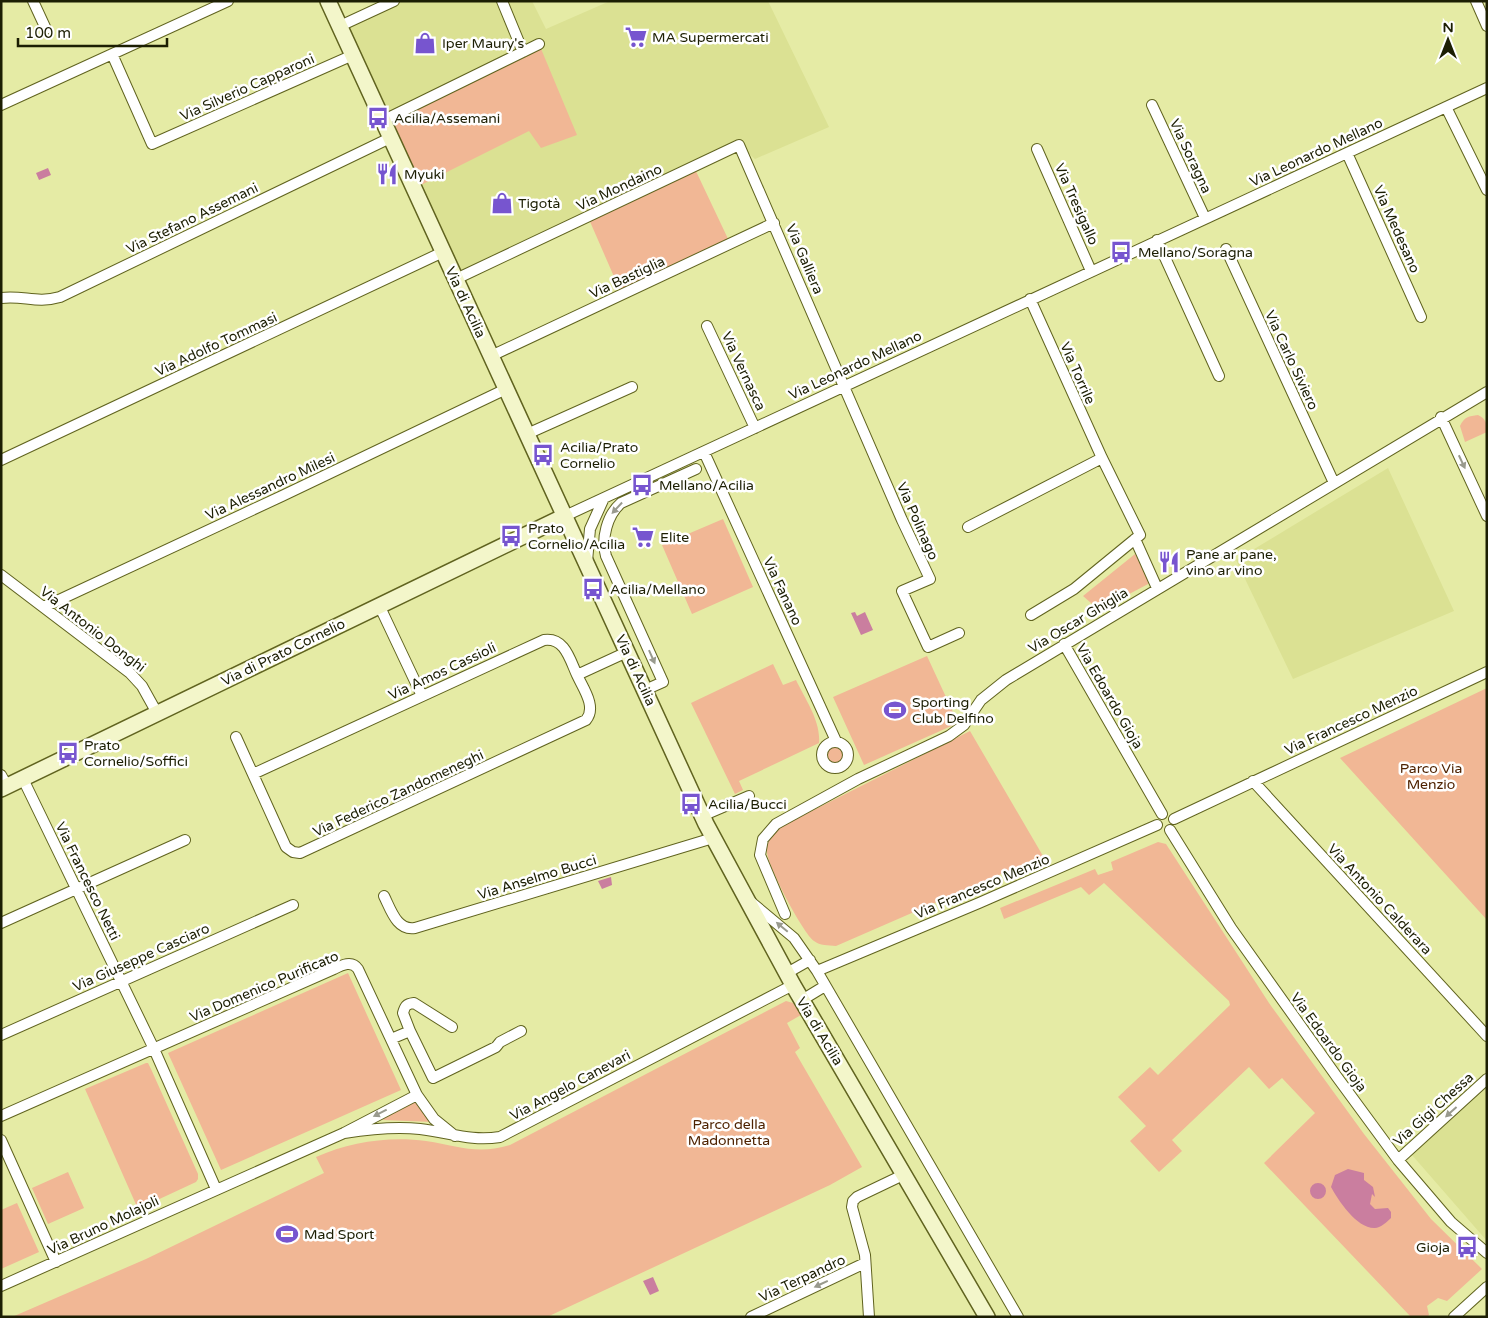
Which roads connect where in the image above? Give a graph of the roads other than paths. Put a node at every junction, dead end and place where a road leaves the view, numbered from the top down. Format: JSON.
{"nodes":[{"id":1,"x":33,"y":1,"type":"edge"},
{"id":2,"x":228,"y":1,"type":"edge"},
{"id":3,"x":328,"y":1,"type":"edge"},
{"id":4,"x":394,"y":1,"type":"edge"},
{"id":5,"x":502,"y":1,"type":"edge"},
{"id":6,"x":1476,"y":1,"type":"edge"},
{"id":7,"x":340,"y":26,"type":"junction"},
{"id":8,"x":1487,"y":26,"type":"edge"},
{"id":9,"x":46,"y":29,"type":"dead end"},
{"id":10,"x":539,"y":44,"type":"dead end"},
{"id":11,"x":523,"y":52,"type":"junction"},
{"id":12,"x":112,"y":54,"type":"junction"},
{"id":13,"x":353,"y":55,"type":"junction"},
{"id":14,"x":1487,"y":88,"type":"edge"},
{"id":15,"x":1,"y":105,"type":"edge"},
{"id":16,"x":1152,"y":105,"type":"dead end"},
{"id":17,"x":1446,"y":107,"type":"junction"},
{"id":18,"x":382,"y":121,"type":"junction"},
{"id":19,"x":390,"y":138,"type":"junction"},
{"id":20,"x":739,"y":145,"type":"joint"},
{"id":21,"x":1037,"y":149,"type":"dead end"},
{"id":22,"x":1347,"y":153,"type":"junction"},
{"id":23,"x":1487,"y":190,"type":"edge"},
{"id":24,"x":1205,"y":218,"type":"junction"},
{"id":25,"x":774,"y":223,"type":"junction"},
{"id":26,"x":1157,"y":240,"type":"junction"},
{"id":27,"x":1226,"y":249,"type":"dead end"},
{"id":28,"x":443,"y":252,"type":"junction"},
{"id":29,"x":1091,"y":271,"type":"junction"},
{"id":30,"x":456,"y":280,"type":"junction"},
{"id":31,"x":1,"y":298,"type":"edge"},
{"id":32,"x":1030,"y":299,"type":"junction"},
{"id":33,"x":1422,"y":317,"type":"dead end"},
{"id":34,"x":707,"y":326,"type":"dead end"},
{"id":35,"x":491,"y":356,"type":"junction"},
{"id":36,"x":1219,"y":376,"type":"dead end"},
{"id":37,"x":844,"y":385,"type":"junction"},
{"id":38,"x":632,"y":387,"type":"dead end"},
{"id":39,"x":506,"y":389,"type":"junction"},
{"id":40,"x":1486,"y":393,"type":"edge"},
{"id":41,"x":1441,"y":418,"type":"junction"},
{"id":42,"x":756,"y":428,"type":"junction"},
{"id":43,"x":527,"y":434,"type":"junction"},
{"id":44,"x":704,"y":452,"type":"junction"},
{"id":45,"x":1102,"y":458,"type":"junction"},
{"id":46,"x":1,"y":460,"type":"edge"},
{"id":47,"x":696,"y":469,"type":"dead end"},
{"id":48,"x":654,"y":474,"type":"junction"},
{"id":49,"x":1334,"y":483,"type":"junction"},
{"id":50,"x":659,"y":486,"type":"junction"},
{"id":51,"x":604,"y":498,"type":"junction"},
{"id":52,"x":565,"y":516,"type":"junction"},
{"id":53,"x":1487,"y":516,"type":"edge"},
{"id":54,"x":968,"y":527,"type":"dead end"},
{"id":55,"x":1135,"y":539,"type":"junction"},
{"id":56,"x":586,"y":562,"type":"junction"},
{"id":57,"x":1,"y":575,"type":"edge"},
{"id":58,"x":1157,"y":588,"type":"junction"},
{"id":59,"x":379,"y":605,"type":"junction"},
{"id":60,"x":44,"y":607,"type":"junction"},
{"id":61,"x":1031,"y":615,"type":"dead end"},
{"id":62,"x":958,"y":633,"type":"dead end"},
{"id":63,"x":1064,"y":644,"type":"junction"},
{"id":64,"x":627,"y":652,"type":"junction"},
{"id":65,"x":1487,"y":672,"type":"edge"},
{"id":66,"x":577,"y":675,"type":"junction"},
{"id":67,"x":645,"y":690,"type":"junction"},
{"id":68,"x":422,"y":696,"type":"junction"},
{"id":69,"x":157,"y":713,"type":"junction"},
{"id":70,"x":236,"y":737,"type":"dead end"},
{"id":71,"x":836,"y":741,"type":"dead end"},
{"id":72,"x":253,"y":774,"type":"junction"},
{"id":73,"x":22,"y":779,"type":"junction"},
{"id":74,"x":1253,"y":781,"type":"junction"},
{"id":75,"x":3,"y":783,"type":"edge"},
{"id":76,"x":749,"y":796,"type":"dead end"},
{"id":77,"x":1162,"y":814,"type":"junction"},
{"id":78,"x":702,"y":816,"type":"junction"},
{"id":79,"x":1174,"y":818,"type":"junction"},
{"id":80,"x":1157,"y":825,"type":"junction"},
{"id":81,"x":1170,"y":830,"type":"junction"},
{"id":82,"x":713,"y":838,"type":"junction"},
{"id":83,"x":186,"y":840,"type":"dead end"},
{"id":84,"x":77,"y":888,"type":"junction"},
{"id":85,"x":384,"y":896,"type":"dead end"},
{"id":86,"x":747,"y":899,"type":"junction"},
{"id":87,"x":293,"y":905,"type":"dead end"},
{"id":88,"x":785,"y":914,"type":"dead end"},
{"id":89,"x":1,"y":922,"type":"edge"},
{"id":90,"x":810,"y":960,"type":"junction"},
{"id":91,"x":817,"y":971,"type":"junction"},
{"id":92,"x":790,"y":979,"type":"junction"},
{"id":93,"x":121,"y":981,"type":"junction"},
{"id":94,"x":825,"y":986,"type":"junction"},
{"id":95,"x":802,"y":1000,"type":"junction"},
{"id":96,"x":452,"y":1027,"type":"dead end"},
{"id":97,"x":410,"y":1031,"type":"junction"},
{"id":98,"x":521,"y":1032,"type":"dead end"},
{"id":99,"x":1,"y":1036,"type":"edge"},
{"id":100,"x":1487,"y":1036,"type":"edge"},
{"id":101,"x":391,"y":1039,"type":"junction"},
{"id":102,"x":154,"y":1049,"type":"junction"},
{"id":103,"x":1487,"y":1079,"type":"edge"},
{"id":104,"x":417,"y":1095,"type":"junction"},
{"id":105,"x":1,"y":1116,"type":"edge"},
{"id":106,"x":344,"y":1133,"type":"junction"},
{"id":107,"x":455,"y":1136,"type":"junction"},
{"id":108,"x":1,"y":1140,"type":"edge"},
{"id":109,"x":1398,"y":1160,"type":"junction"},
{"id":110,"x":903,"y":1175,"type":"junction"},
{"id":111,"x":216,"y":1189,"type":"junction"},
{"id":112,"x":1487,"y":1253,"type":"edge"},
{"id":113,"x":56,"y":1262,"type":"junction"},
{"id":114,"x":865,"y":1263,"type":"junction"},
{"id":115,"x":1,"y":1286,"type":"edge"},
{"id":116,"x":1487,"y":1287,"type":"edge"},
{"id":117,"x":751,"y":1317,"type":"edge"},
{"id":118,"x":869,"y":1317,"type":"edge"},
{"id":119,"x":987,"y":1317,"type":"edge"},
{"id":120,"x":1018,"y":1317,"type":"edge"},
{"id":121,"x":1454,"y":1317,"type":"edge"}],
"edges":[{"from":1,"to":9,"type":"street"},
{"from":2,"to":12,"type":"street"},
{"from":3,"to":7,"type":"street","name":"Via di Acilia"},
{"from":4,"to":7,"type":"street"},
{"from":5,"to":11,"type":"street"},
{"from":6,"to":8,"type":"street"},
{"from":7,"to":13,"type":"street","name":"Via di Acilia"},
{"from":10,"to":11,"type":"street"},
{"from":11,"to":18,"type":"street"},
{"from":12,"to":13,"type":"street","name":"Via Silverio Capparoni"},
{"from":12,"to":15,"type":"street"},
{"from":13,"to":18,"type":"street","name":"Via di Acilia"},
{"from":14,"to":17,"type":"street","name":"Via Leonardo Mellano"},
{"from":16,"to":24,"type":"street","name":"Via Soragna"},
{"from":17,"to":22,"type":"street","name":"Via Leonardo Mellano"},
{"from":17,"to":23,"type":"street"},
{"from":18,"to":19,"type":"street","name":"Via di Acilia"},
{"from":19,"to":28,"type":"street","name":"Via di Acilia"},
{"from":19,"to":31,"type":"street","name":"Via Stefano Assemani"},
{"from":20,"to":25,"type":"street","name":"Via Galliera"},
{"from":20,"to":30,"type":"street","name":"Via Mondaino"},
{"from":21,"to":29,"type":"street","name":"Via Tresigallo"},
{"from":22,"to":24,"type":"street","name":"Via Leonardo Mellano"},
{"from":22,"to":33,"type":"street","name":"Via Medesano"},
{"from":24,"to":26,"type":"street","name":"Via Leonardo Mellano"},
{"from":25,"to":35,"type":"street","name":"Via Bastiglia"},
{"from":25,"to":37,"type":"street","name":"Via Galliera"},
{"from":26,"to":29,"type":"street","name":"Via Leonardo Mellano"},
{"from":26,"to":36,"type":"street"},
{"from":27,"to":49,"type":"street","name":"Via Carlo Siviero"},
{"from":28,"to":30,"type":"street","name":"Via di Acilia"},
{"from":28,"to":46,"type":"street","name":"Via Adolfo Tommasi"},
{"from":29,"to":32,"type":"street","name":"Via Leonardo Mellano"},
{"from":30,"to":35,"type":"street","name":"Via di Acilia"},
{"from":32,"to":37,"type":"street","name":"Via Leonardo Mellano"},
{"from":32,"to":45,"type":"street","name":"Via Torrile"},
{"from":34,"to":42,"type":"street","name":"Via Vernasca"},
{"from":35,"to":39,"type":"street","name":"Via di Acilia"},
{"from":37,"to":42,"type":"street","name":"Via Leonardo Mellano"},
{"from":37,"to":62,"type":"street","name":"Via Polinago"},
{"from":38,"to":43,"type":"street"},
{"from":39,"to":43,"type":"street","name":"Via di Acilia"},
{"from":39,"to":60,"type":"street","name":"Via Alessandro Milesi"},
{"from":40,"to":41,"type":"street","name":"Via Oscar Ghiglia"},
{"from":41,"to":49,"type":"street","name":"Via Oscar Ghiglia"},
{"from":41,"to":53,"type":"street","one_way":true},
{"from":42,"to":44,"type":"street","name":"Via Leonardo Mellano"},
{"from":43,"to":52,"type":"street","name":"Via di Acilia"},
{"from":44,"to":48,"type":"street","name":"Via Leonardo Mellano"},
{"from":44,"to":71,"type":"street","name":"Via Fanano"},
{"from":45,"to":54,"type":"street"},
{"from":45,"to":55,"type":"street","name":"Via Torrile"},
{"from":47,"to":50,"type":"street"},
{"from":48,"to":50,"type":"street"},
{"from":48,"to":51,"type":"street","name":"Via Leonardo Mellano"},
{"from":49,"to":58,"type":"street","name":"Via Oscar Ghiglia"},
{"from":50,"to":67,"type":"street","one_way":true},
{"from":51,"to":52,"type":"street","name":"Via Leonardo Mellano"},
{"from":51,"to":56,"type":"street"},
{"from":52,"to":56,"type":"street","name":"Via di Acilia"},
{"from":52,"to":59,"type":"street","name":"Via di Prato Cornelio"},
{"from":55,"to":58,"type":"street","name":"Via Torrile"},
{"from":55,"to":61,"type":"street"},
{"from":56,"to":64,"type":"street","name":"Via di Acilia"},
{"from":57,"to":60,"type":"street","name":"Via Antonio Donghi"},
{"from":58,"to":63,"type":"street","name":"Via Oscar Ghiglia"},
{"from":59,"to":68,"type":"street"},
{"from":59,"to":69,"type":"street","name":"Via di Prato Cornelio"},
{"from":60,"to":69,"type":"street","name":"Via Antonio Donghi"},
{"from":63,"to":77,"type":"street","name":"Via Edoardo Gioja"},
{"from":63,"to":88,"type":"street","name":"Via Oscar Ghiglia"},
{"from":64,"to":66,"type":"street"},
{"from":64,"to":67,"type":"street","name":"Via di Acilia"},
{"from":65,"to":74,"type":"street","name":"Via Francesco Menzio"},
{"from":66,"to":68,"type":"street","name":"Via Amos Cassioli"},
{"from":66,"to":72,"type":"street","name":"Via Federico Zandomeneghi"},
{"from":67,"to":78,"type":"street","name":"Via di Acilia"},
{"from":68,"to":72,"type":"street","name":"Via Amos Cassioli"},
{"from":69,"to":73,"type":"street","name":"Via di Prato Cornelio"},
{"from":70,"to":72,"type":"street","name":"Via Federico Zandomeneghi"},
{"from":73,"to":75,"type":"street","name":"Via di Prato Cornelio"},
{"from":73,"to":84,"type":"street","name":"Via Francesco Netti"},
{"from":74,"to":79,"type":"street","name":"Via Francesco Menzio"},
{"from":74,"to":100,"type":"street","name":"Via Antonio Calderara"},
{"from":76,"to":78,"type":"street"},
{"from":77,"to":79,"type":"street"},
{"from":77,"to":80,"type":"street"},
{"from":78,"to":82,"type":"street","name":"Via di Acilia"},
{"from":79,"to":81,"type":"street"},
{"from":80,"to":81,"type":"street"},
{"from":80,"to":91,"type":"street","name":"Via Francesco Menzio"},
{"from":81,"to":109,"type":"street","name":"Via Edoardo Gioja"},
{"from":82,"to":85,"type":"street","name":"Via Anselmo Bucci"},
{"from":82,"to":86,"type":"street","name":"Via di Acilia"},
{"from":83,"to":84,"type":"street"},
{"from":84,"to":89,"type":"street"},
{"from":84,"to":93,"type":"street","name":"Via Francesco Netti"},
{"from":90,"to":86,"type":"street","one_way":true},
{"from":86,"to":92,"type":"street","name":"Via di Acilia"},
{"from":87,"to":93,"type":"street","name":"Via Giuseppe Casciaro"},
{"from":90,"to":91,"type":"street"},
{"from":90,"to":92,"type":"street"},
{"from":91,"to":94,"type":"street"},
{"from":92,"to":95,"type":"street","name":"Via di Acilia"},
{"from":92,"to":107,"type":"street","name":"Via Angelo Canevari"},
{"from":93,"to":99,"type":"street","name":"Via Giuseppe Casciaro"},
{"from":93,"to":102,"type":"street","name":"Via Francesco Netti"},
{"from":94,"to":95,"type":"street"},
{"from":94,"to":120,"type":"street"},
{"from":95,"to":110,"type":"street","name":"Via di Acilia"},
{"from":96,"to":97,"type":"street"},
{"from":97,"to":98,"type":"street"},
{"from":97,"to":101,"type":"street"},
{"from":101,"to":102,"type":"street","name":"Via Domenico Purificato"},
{"from":101,"to":104,"type":"street","name":"Via Domenico Purificato"},
{"from":102,"to":105,"type":"street","name":"Via Domenico Purificato"},
{"from":102,"to":111,"type":"street","name":"Via Francesco Netti"},
{"from":103,"to":109,"type":"street","name":"Via Gigi Chessa","one_way":true},
{"from":104,"to":106,"type":"street","name":"Via Angelo Canevari","one_way":true},
{"from":104,"to":107,"type":"street","name":"Via Domenico Purificato"},
{"from":106,"to":107,"type":"street","name":"Via Angelo Canevari"},
{"from":106,"to":111,"type":"street","name":"Via Angelo Canevari"},
{"from":108,"to":113,"type":"street"},
{"from":109,"to":112,"type":"street","name":"Via Edoardo Gioja"},
{"from":110,"to":114,"type":"street"},
{"from":110,"to":119,"type":"street","name":"Via di Acilia"},
{"from":111,"to":113,"type":"street","name":"Via Bruno Molajoli"},
{"from":113,"to":115,"type":"street","name":"Via Bruno Molajoli"},
{"from":114,"to":117,"type":"street","name":"Via Terpandro","one_way":true},
{"from":114,"to":118,"type":"street"},
{"from":116,"to":121,"type":"street"}]}
